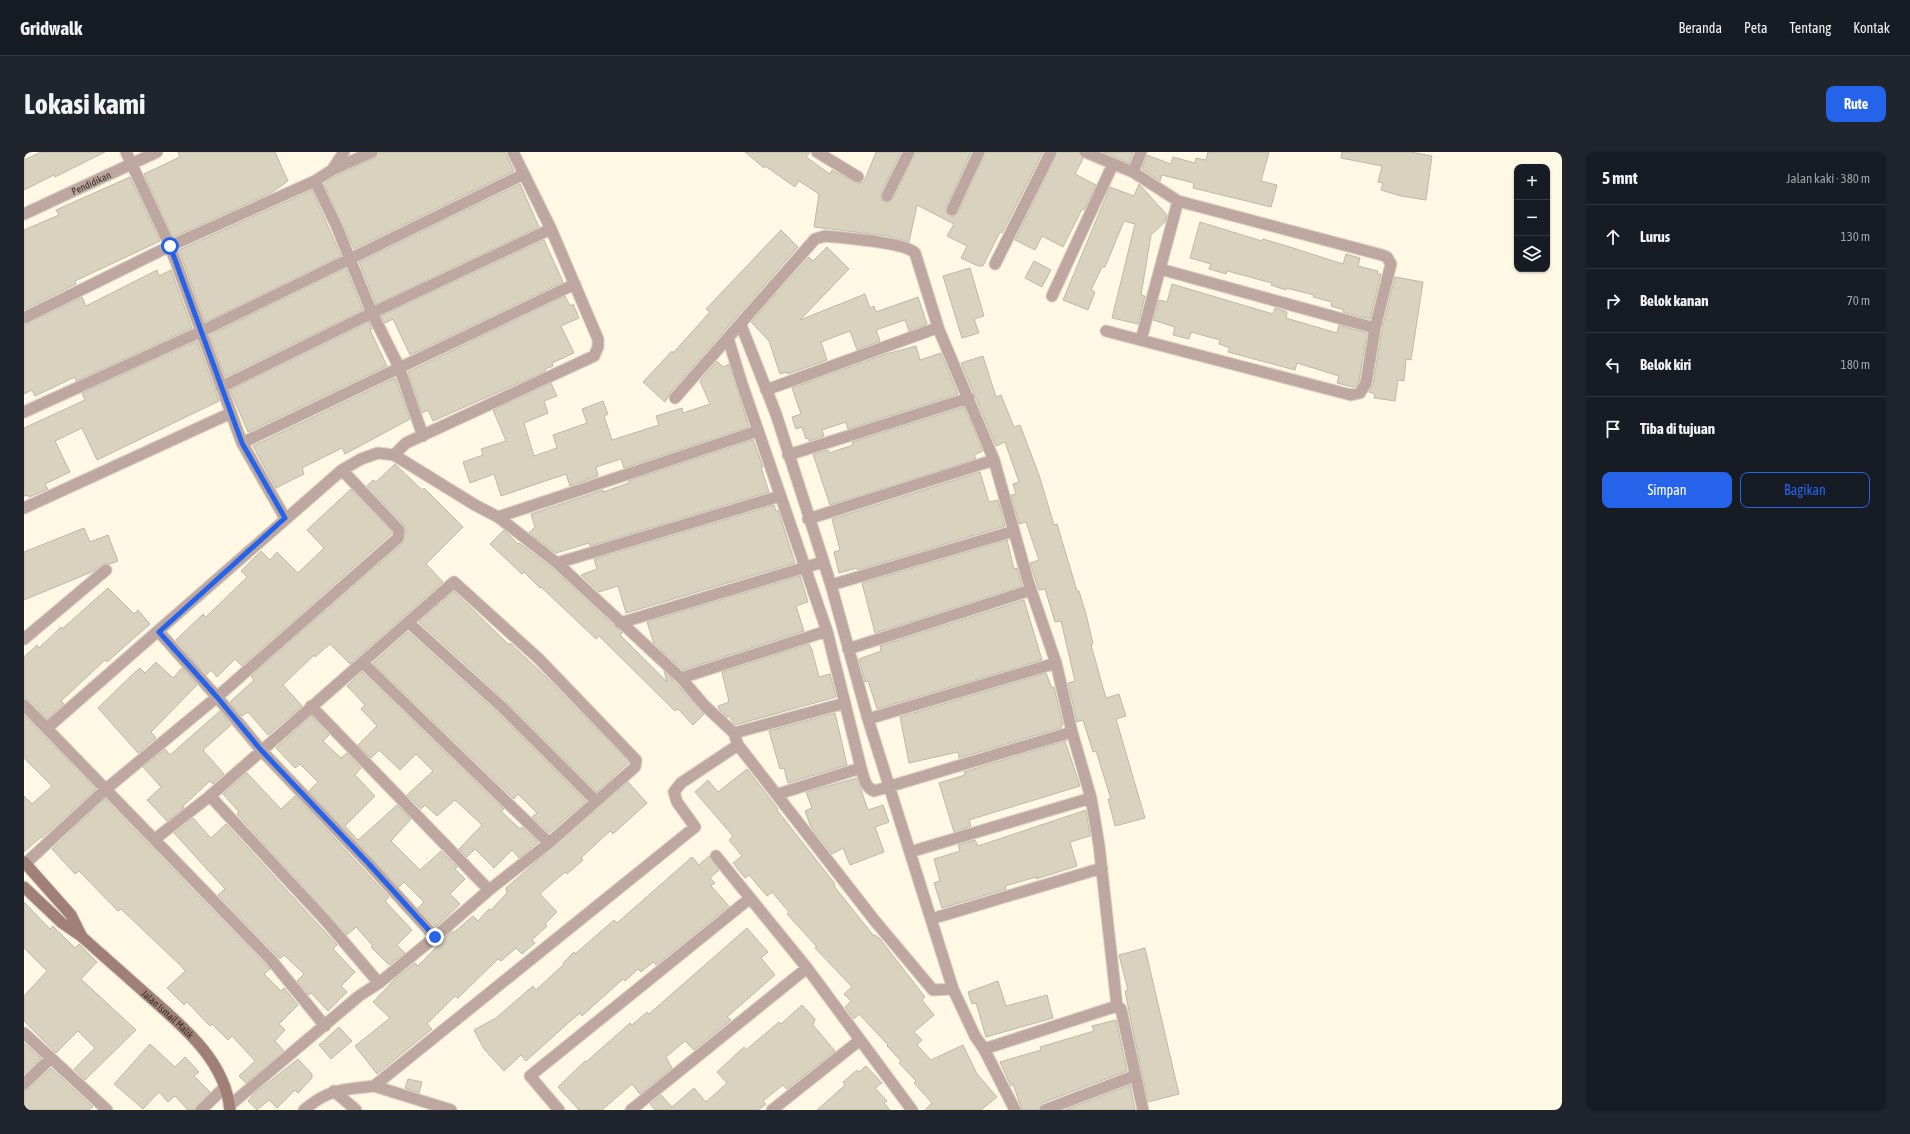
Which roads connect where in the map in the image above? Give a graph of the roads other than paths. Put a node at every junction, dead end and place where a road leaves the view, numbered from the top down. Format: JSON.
{"nodes":[{"id":1,"x":126,"y":152,"type":"edge"},
{"id":2,"x":157,"y":152,"type":"edge"},
{"id":3,"x":344,"y":152,"type":"edge"},
{"id":4,"x":372,"y":152,"type":"edge"},
{"id":5,"x":513,"y":152,"type":"edge"},
{"id":6,"x":817,"y":152,"type":"edge"},
{"id":7,"x":909,"y":152,"type":"edge"},
{"id":8,"x":979,"y":152,"type":"edge"},
{"id":9,"x":1051,"y":152,"type":"edge"},
{"id":10,"x":1085,"y":152,"type":"edge"},
{"id":11,"x":1141,"y":152,"type":"edge"},
{"id":12,"x":132,"y":163,"type":"junction"},
{"id":13,"x":1113,"y":164,"type":"junction"},
{"id":14,"x":332,"y":170,"type":"junction"},
{"id":15,"x":1133,"y":172,"type":"junction"},
{"id":16,"x":524,"y":174,"type":"junction"},
{"id":17,"x":858,"y":177,"type":"dead end"},
{"id":18,"x":315,"y":181,"type":"junction"},
{"id":19,"x":887,"y":196,"type":"dead end"},
{"id":20,"x":1178,"y":201,"type":"junction"},
{"id":21,"x":952,"y":210,"type":"dead end"},
{"id":22,"x":24,"y":214,"type":"edge"},
{"id":23,"x":551,"y":229,"type":"junction"},
{"id":24,"x":170,"y":246,"type":"junction"},
{"id":25,"x":349,"y":259,"type":"junction"},
{"id":26,"x":995,"y":264,"type":"dead end"},
{"id":27,"x":1160,"y":268,"type":"junction"},
{"id":28,"x":575,"y":284,"type":"junction"},
{"id":29,"x":1052,"y":296,"type":"dead end"},
{"id":30,"x":372,"y":313,"type":"junction"},
{"id":31,"x":24,"y":318,"type":"edge"},
{"id":32,"x":741,"y":325,"type":"junction"},
{"id":33,"x":1375,"y":328,"type":"junction"},
{"id":34,"x":939,"y":330,"type":"junction"},
{"id":35,"x":1106,"y":331,"type":"dead end"},
{"id":36,"x":200,"y":332,"type":"junction"},
{"id":37,"x":728,"y":338,"type":"junction"},
{"id":38,"x":1141,"y":340,"type":"junction"},
{"id":39,"x":399,"y":367,"type":"junction"},
{"id":40,"x":221,"y":387,"type":"junction"},
{"id":41,"x":766,"y":390,"type":"junction"},
{"id":42,"x":675,"y":398,"type":"dead end"},
{"id":43,"x":970,"y":398,"type":"junction"},
{"id":44,"x":24,"y":412,"type":"edge"},
{"id":45,"x":231,"y":413,"type":"junction"},
{"id":46,"x":758,"y":431,"type":"junction"},
{"id":47,"x":423,"y":436,"type":"junction"},
{"id":48,"x":242,"y":443,"type":"junction"},
{"id":49,"x":394,"y":455,"type":"junction"},
{"id":50,"x":788,"y":455,"type":"junction"},
{"id":51,"x":994,"y":460,"type":"junction"},
{"id":52,"x":342,"y":470,"type":"junction"},
{"id":53,"x":780,"y":496,"type":"junction"},
{"id":54,"x":24,"y":508,"type":"edge"},
{"id":55,"x":498,"y":517,"type":"junction"},
{"id":56,"x":285,"y":518,"type":"junction"},
{"id":57,"x":808,"y":519,"type":"junction"},
{"id":58,"x":1014,"y":531,"type":"junction"},
{"id":59,"x":823,"y":562,"type":"junction"},
{"id":60,"x":557,"y":563,"type":"junction"},
{"id":61,"x":806,"y":567,"type":"junction"},
{"id":62,"x":106,"y":570,"type":"dead end"},
{"id":63,"x":831,"y":585,"type":"junction"},
{"id":64,"x":1031,"y":590,"type":"junction"},
{"id":65,"x":409,"y":623,"type":"junction"},
{"id":66,"x":620,"y":623,"type":"junction"},
{"id":67,"x":827,"y":631,"type":"junction"},
{"id":68,"x":159,"y":632,"type":"junction"},
{"id":69,"x":24,"y":639,"type":"edge"},
{"id":70,"x":848,"y":649,"type":"junction"},
{"id":71,"x":363,"y":662,"type":"junction"},
{"id":72,"x":1056,"y":663,"type":"junction"},
{"id":73,"x":681,"y":678,"type":"junction"},
{"id":74,"x":217,"y":697,"type":"junction"},
{"id":75,"x":845,"y":703,"type":"junction"},
{"id":76,"x":24,"y":705,"type":"edge"},
{"id":77,"x":311,"y":706,"type":"junction"},
{"id":78,"x":868,"y":719,"type":"junction"},
{"id":79,"x":47,"y":728,"type":"junction"},
{"id":80,"x":734,"y":732,"type":"junction"},
{"id":81,"x":1072,"y":732,"type":"junction"},
{"id":82,"x":738,"y":745,"type":"junction"},
{"id":83,"x":261,"y":750,"type":"junction"},
{"id":84,"x":861,"y":768,"type":"junction"},
{"id":85,"x":890,"y":786,"type":"junction"},
{"id":86,"x":106,"y":789,"type":"junction"},
{"id":87,"x":778,"y":794,"type":"junction"},
{"id":88,"x":210,"y":796,"type":"junction"},
{"id":89,"x":1091,"y":798,"type":"junction"},
{"id":90,"x":595,"y":800,"type":"junction"},
{"id":91,"x":155,"y":839,"type":"junction"},
{"id":92,"x":549,"y":843,"type":"junction"},
{"id":93,"x":910,"y":852,"type":"junction"},
{"id":94,"x":716,"y":856,"type":"dead end"},
{"id":95,"x":25,"y":862,"type":"edge"},
{"id":96,"x":1102,"y":868,"type":"junction"},
{"id":97,"x":24,"y":887,"type":"edge"},
{"id":98,"x":489,"y":890,"type":"junction"},
{"id":99,"x":749,"y":899,"type":"junction"},
{"id":100,"x":931,"y":918,"type":"junction"},
{"id":101,"x":81,"y":936,"type":"junction"},
{"id":102,"x":435,"y":937,"type":"junction"},
{"id":103,"x":807,"y":968,"type":"junction"},
{"id":104,"x":379,"y":982,"type":"junction"},
{"id":105,"x":953,"y":989,"type":"junction"},
{"id":106,"x":1117,"y":1006,"type":"junction"},
{"id":107,"x":325,"y":1026,"type":"junction"},
{"id":108,"x":24,"y":1033,"type":"edge"},
{"id":109,"x":860,"y":1040,"type":"junction"},
{"id":110,"x":984,"y":1049,"type":"junction"},
{"id":111,"x":51,"y":1058,"type":"junction"},
{"id":112,"x":1134,"y":1076,"type":"junction"},
{"id":113,"x":24,"y":1084,"type":"edge"},
{"id":114,"x":374,"y":1086,"type":"junction"},
{"id":115,"x":225,"y":1087,"type":"junction"},
{"id":116,"x":334,"y":1091,"type":"junction"},
{"id":117,"x":230,"y":1108,"type":"edge"},
{"id":118,"x":437,"y":1108,"type":"edge"},
{"id":119,"x":105,"y":1109,"type":"edge"},
{"id":120,"x":200,"y":1110,"type":"edge"},
{"id":121,"x":304,"y":1110,"type":"edge"},
{"id":122,"x":356,"y":1110,"type":"edge"},
{"id":123,"x":451,"y":1110,"type":"edge"},
{"id":124,"x":558,"y":1110,"type":"edge"},
{"id":125,"x":631,"y":1110,"type":"edge"},
{"id":126,"x":772,"y":1110,"type":"edge"},
{"id":127,"x":912,"y":1110,"type":"edge"},
{"id":128,"x":1015,"y":1110,"type":"edge"},
{"id":129,"x":1045,"y":1110,"type":"edge"},
{"id":130,"x":1142,"y":1110,"type":"edge"}],
"edges":[{"from":1,"to":12,"type":"street"},
{"from":2,"to":12,"type":"street","name":"Pendidikan"},
{"from":3,"to":14,"type":"street"},
{"from":4,"to":14,"type":"street"},
{"from":5,"to":16,"type":"street"},
{"from":6,"to":17,"type":"street"},
{"from":7,"to":19,"type":"street"},
{"from":8,"to":21,"type":"street"},
{"from":9,"to":26,"type":"street"},
{"from":10,"to":13,"type":"street"},
{"from":11,"to":15,"type":"street"},
{"from":12,"to":22,"type":"street","name":"Pendidikan"},
{"from":12,"to":24,"type":"street"},
{"from":13,"to":15,"type":"street"},
{"from":13,"to":29,"type":"street"},
{"from":14,"to":18,"type":"street"},
{"from":15,"to":20,"type":"street"},
{"from":16,"to":23,"type":"street"},
{"from":16,"to":25,"type":"street"},
{"from":18,"to":24,"type":"street"},
{"from":18,"to":25,"type":"street"},
{"from":20,"to":27,"type":"street"},
{"from":20,"to":33,"type":"street"},
{"from":23,"to":28,"type":"street"},
{"from":23,"to":30,"type":"street"},
{"from":24,"to":31,"type":"street"},
{"from":24,"to":36,"type":"street"},
{"from":25,"to":30,"type":"street"},
{"from":25,"to":36,"type":"street"},
{"from":27,"to":33,"type":"street"},
{"from":27,"to":38,"type":"street"},
{"from":28,"to":39,"type":"street"},
{"from":28,"to":47,"type":"street"},
{"from":30,"to":39,"type":"street"},
{"from":30,"to":40,"type":"street"},
{"from":32,"to":34,"type":"street"},
{"from":32,"to":37,"type":"street"},
{"from":32,"to":41,"type":"street"},
{"from":33,"to":38,"type":"street"},
{"from":34,"to":41,"type":"street"},
{"from":34,"to":43,"type":"street"},
{"from":35,"to":38,"type":"street"},
{"from":36,"to":40,"type":"street"},
{"from":36,"to":44,"type":"street"},
{"from":37,"to":42,"type":"street"},
{"from":37,"to":46,"type":"street"},
{"from":39,"to":47,"type":"street"},
{"from":39,"to":48,"type":"street"},
{"from":40,"to":45,"type":"street"},
{"from":41,"to":50,"type":"street"},
{"from":43,"to":50,"type":"street"},
{"from":43,"to":51,"type":"street"},
{"from":45,"to":48,"type":"street"},
{"from":45,"to":54,"type":"street"},
{"from":46,"to":53,"type":"street"},
{"from":46,"to":55,"type":"street"},
{"from":47,"to":49,"type":"street"},
{"from":48,"to":56,"type":"street"},
{"from":49,"to":52,"type":"street"},
{"from":49,"to":55,"type":"street"},
{"from":50,"to":57,"type":"street"},
{"from":51,"to":57,"type":"street"},
{"from":51,"to":58,"type":"street"},
{"from":52,"to":56,"type":"street"},
{"from":52,"to":74,"type":"street"},
{"from":53,"to":60,"type":"street"},
{"from":53,"to":61,"type":"street"},
{"from":55,"to":60,"type":"street"},
{"from":56,"to":68,"type":"street"},
{"from":57,"to":59,"type":"street"},
{"from":58,"to":63,"type":"street"},
{"from":58,"to":64,"type":"street"},
{"from":59,"to":61,"type":"street"},
{"from":59,"to":63,"type":"street"},
{"from":60,"to":66,"type":"street"},
{"from":61,"to":66,"type":"street"},
{"from":61,"to":67,"type":"street"},
{"from":62,"to":69,"type":"street"},
{"from":63,"to":70,"type":"street"},
{"from":64,"to":70,"type":"street"},
{"from":64,"to":72,"type":"street"},
{"from":65,"to":71,"type":"street"},
{"from":65,"to":90,"type":"street"},
{"from":65,"to":90,"type":"street"},
{"from":66,"to":73,"type":"street"},
{"from":67,"to":73,"type":"street"},
{"from":67,"to":75,"type":"street"},
{"from":68,"to":74,"type":"street"},
{"from":68,"to":79,"type":"street"},
{"from":70,"to":78,"type":"street"},
{"from":71,"to":77,"type":"street"},
{"from":71,"to":92,"type":"street"},
{"from":72,"to":78,"type":"street"},
{"from":72,"to":81,"type":"street"},
{"from":73,"to":80,"type":"street"},
{"from":74,"to":83,"type":"street"},
{"from":74,"to":86,"type":"street"},
{"from":75,"to":80,"type":"street"},
{"from":75,"to":84,"type":"street"},
{"from":76,"to":79,"type":"street"},
{"from":77,"to":83,"type":"street"},
{"from":77,"to":98,"type":"street"},
{"from":78,"to":85,"type":"street"},
{"from":79,"to":86,"type":"street"},
{"from":80,"to":82,"type":"street"},
{"from":81,"to":85,"type":"street"},
{"from":81,"to":89,"type":"street"},
{"from":82,"to":87,"type":"street"},
{"from":82,"to":114,"type":"street"},
{"from":83,"to":88,"type":"street"},
{"from":83,"to":102,"type":"street"},
{"from":84,"to":85,"type":"street"},
{"from":84,"to":87,"type":"street"},
{"from":85,"to":93,"type":"street"},
{"from":86,"to":91,"type":"street"},
{"from":86,"to":95,"type":"street"},
{"from":87,"to":105,"type":"street"},
{"from":88,"to":91,"type":"street"},
{"from":88,"to":104,"type":"street"},
{"from":89,"to":93,"type":"street"},
{"from":89,"to":96,"type":"street"},
{"from":90,"to":92,"type":"street"},
{"from":91,"to":107,"type":"street"},
{"from":92,"to":98,"type":"street"},
{"from":93,"to":100,"type":"street"},
{"from":94,"to":99,"type":"street"},
{"from":95,"to":101,"type":"main road","name":"Jalan Ismail Malik"},
{"from":96,"to":100,"type":"street"},
{"from":96,"to":106,"type":"street"},
{"from":97,"to":101,"type":"main road","name":"Jalan Ismail Malik"},
{"from":98,"to":102,"type":"street"},
{"from":99,"to":103,"type":"street"},
{"from":99,"to":124,"type":"street"},
{"from":100,"to":105,"type":"street"},
{"from":101,"to":115,"type":"main road","name":"Jalan Ismail Malik"},
{"from":102,"to":104,"type":"street"},
{"from":103,"to":109,"type":"street"},
{"from":103,"to":125,"type":"street"},
{"from":104,"to":107,"type":"street"},
{"from":105,"to":110,"type":"street"},
{"from":106,"to":110,"type":"street"},
{"from":106,"to":112,"type":"street"},
{"from":107,"to":117,"type":"street"},
{"from":108,"to":111,"type":"street"},
{"from":109,"to":126,"type":"street"},
{"from":109,"to":127,"type":"street"},
{"from":110,"to":128,"type":"street"},
{"from":111,"to":113,"type":"street"},
{"from":111,"to":119,"type":"street"},
{"from":112,"to":129,"type":"street"},
{"from":112,"to":130,"type":"street"},
{"from":114,"to":116,"type":"street"},
{"from":114,"to":118,"type":"street"},
{"from":115,"to":117,"type":"main road","name":"Jalan Ismail Malik"},
{"from":115,"to":120,"type":"street"},
{"from":116,"to":121,"type":"street"},
{"from":116,"to":122,"type":"street"},
{"from":118,"to":123,"type":"street"}]}
